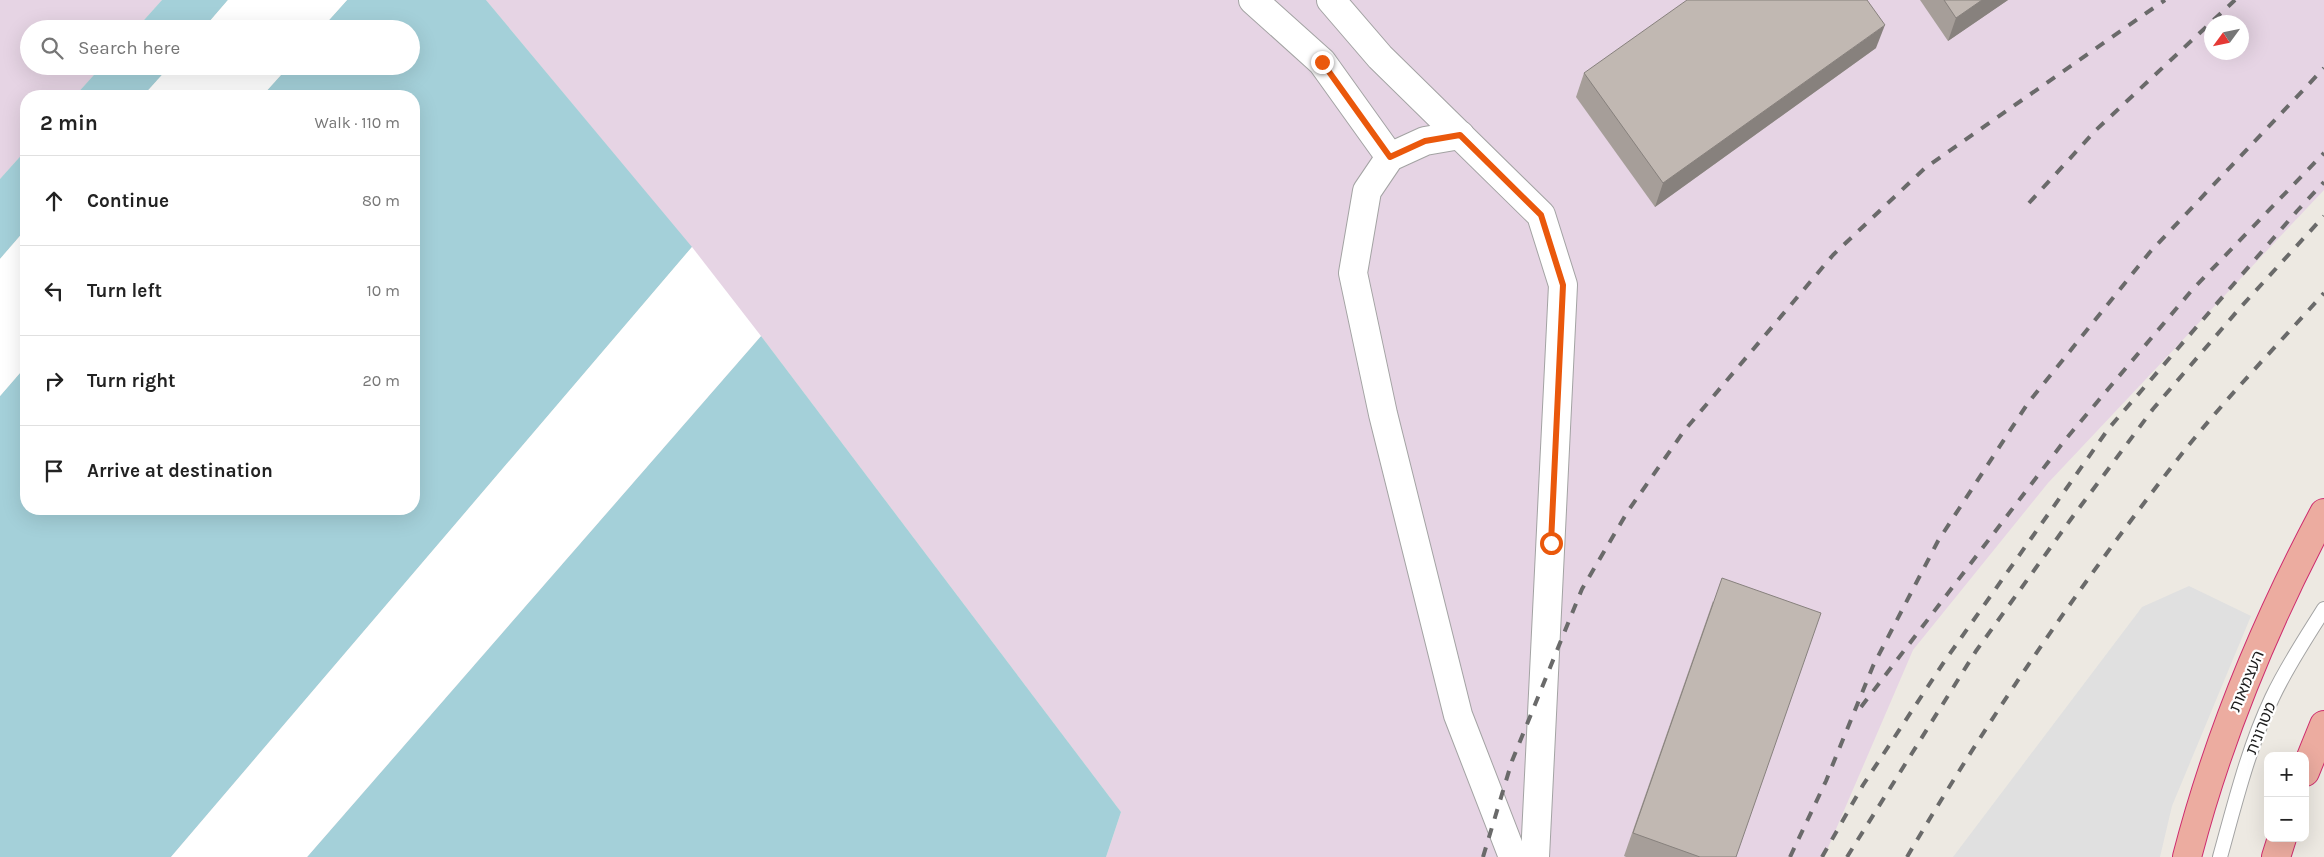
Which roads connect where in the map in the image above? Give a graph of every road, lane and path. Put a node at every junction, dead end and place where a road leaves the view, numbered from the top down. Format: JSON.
{"nodes":[{"id":1,"x":1253,"y":0,"type":"edge"},
{"id":2,"x":1331,"y":0,"type":"edge"},
{"id":3,"x":1460,"y":135,"type":"junction"},
{"id":4,"x":1390,"y":157,"type":"junction"},
{"id":5,"x":2324,"y":513,"type":"edge"},
{"id":6,"x":2324,"y":608,"type":"edge"},
{"id":7,"x":2324,"y":726,"type":"edge"},
{"id":8,"x":2309,"y":762,"type":"edge"},
{"id":9,"x":2281,"y":842,"type":"edge"},
{"id":10,"x":1513,"y":857,"type":"edge"},
{"id":11,"x":1535,"y":857,"type":"edge"},
{"id":12,"x":2187,"y":857,"type":"edge"},
{"id":13,"x":2220,"y":857,"type":"edge"},
{"id":14,"x":2276,"y":857,"type":"edge"}],
"edges":[{"from":1,"to":4,"type":"street"},
{"from":2,"to":3,"type":"street"},
{"from":3,"to":4,"type":"street"},
{"from":3,"to":11,"type":"street"},
{"from":4,"to":10,"type":"street"},
{"from":5,"to":12,"type":"highway","name":"העצמאות"},
{"from":6,"to":13,"type":"lane","name":"מטרונית"},
{"from":7,"to":8,"type":"highway"},
{"from":9,"to":14,"type":"highway"}]}
